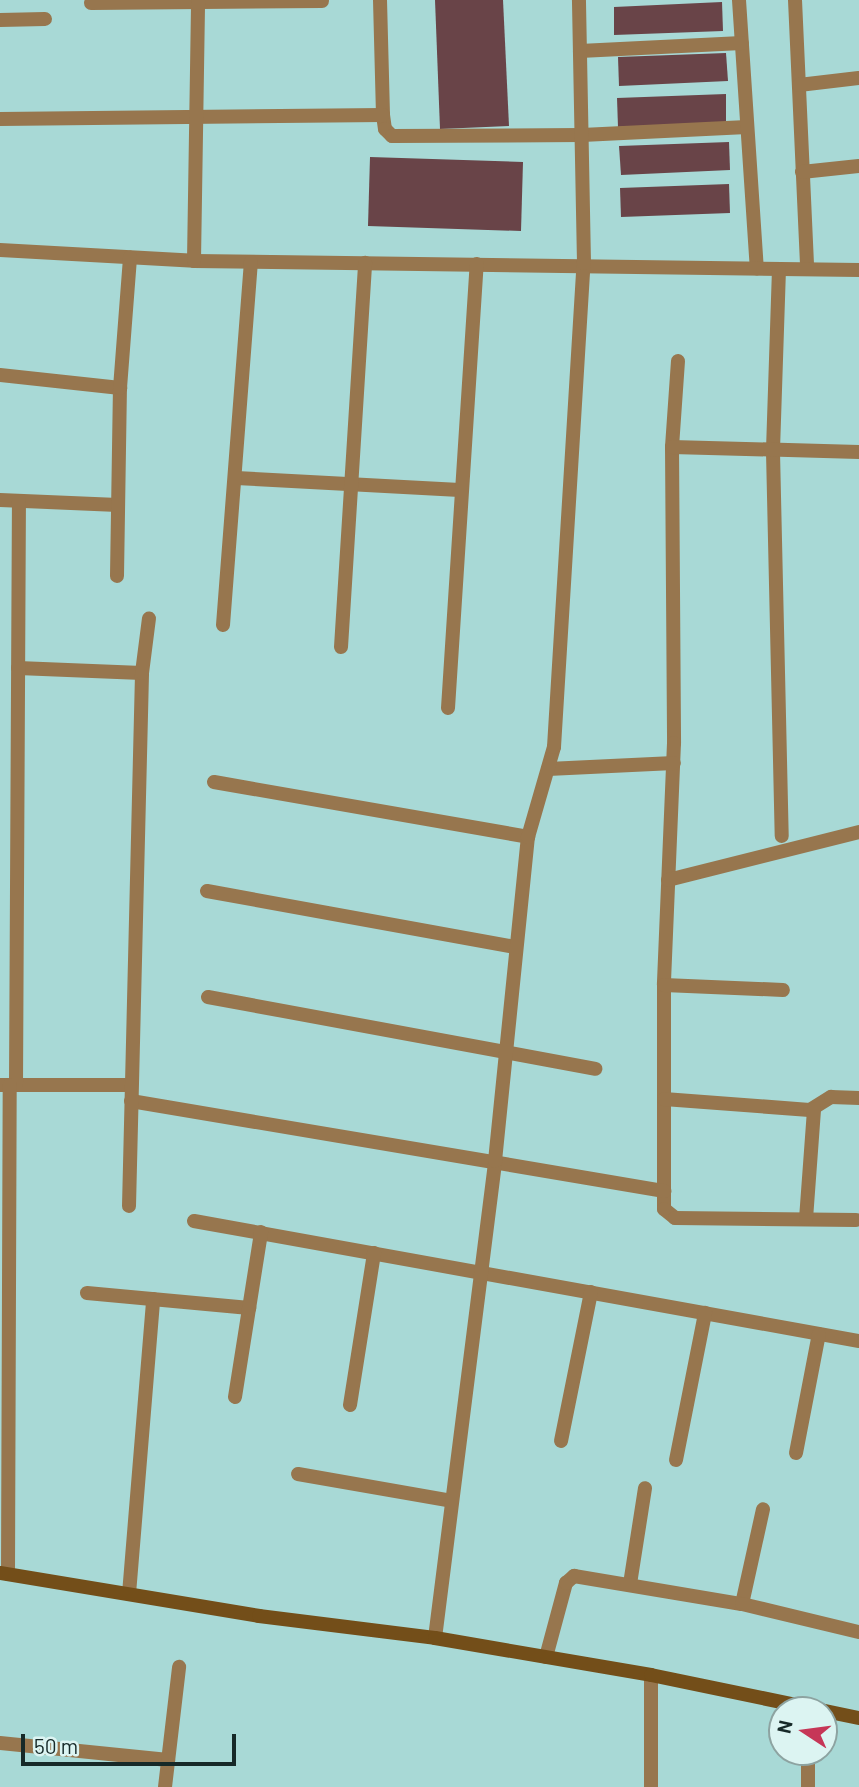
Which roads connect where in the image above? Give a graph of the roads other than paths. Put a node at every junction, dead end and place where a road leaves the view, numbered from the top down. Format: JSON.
{"nodes":[{"id":1,"x":198,"y":0,"type":"edge"},
{"id":2,"x":380,"y":0,"type":"edge"},
{"id":3,"x":579,"y":0,"type":"edge"},
{"id":4,"x":739,"y":0,"type":"edge"},
{"id":5,"x":795,"y":0,"type":"edge"},
{"id":6,"x":322,"y":1,"type":"edge"},
{"id":7,"x":91,"y":2,"type":"dead end"},
{"id":8,"x":45,"y":19,"type":"dead end"},
{"id":9,"x":0,"y":20,"type":"edge"},
{"id":10,"x":742,"y":43,"type":"junction"},
{"id":11,"x":580,"y":51,"type":"junction"},
{"id":12,"x":859,"y":78,"type":"edge"},
{"id":13,"x":799,"y":85,"type":"junction"},
{"id":14,"x":383,"y":115,"type":"junction"},
{"id":15,"x":199,"y":116,"type":"junction"},
{"id":16,"x":0,"y":119,"type":"edge"},
{"id":17,"x":747,"y":127,"type":"junction"},
{"id":18,"x":582,"y":135,"type":"junction"},
{"id":19,"x":859,"y":166,"type":"edge"},
{"id":20,"x":802,"y":172,"type":"junction"},
{"id":21,"x":0,"y":250,"type":"edge"},
{"id":22,"x":130,"y":257,"type":"junction"},
{"id":23,"x":194,"y":261,"type":"junction"},
{"id":24,"x":251,"y":262,"type":"junction"},
{"id":25,"x":365,"y":263,"type":"junction"},
{"id":26,"x":584,"y":263,"type":"junction"},
{"id":27,"x":477,"y":264,"type":"junction"},
{"id":28,"x":757,"y":268,"type":"junction"},
{"id":29,"x":779,"y":269,"type":"junction"},
{"id":30,"x":807,"y":269,"type":"junction"},
{"id":31,"x":859,"y":270,"type":"edge"},
{"id":32,"x":678,"y":361,"type":"dead end"},
{"id":33,"x":0,"y":375,"type":"edge"},
{"id":34,"x":120,"y":388,"type":"junction"},
{"id":35,"x":672,"y":447,"type":"junction"},
{"id":36,"x":773,"y":452,"type":"junction"},
{"id":37,"x":859,"y":453,"type":"edge"},
{"id":38,"x":236,"y":478,"type":"junction"},
{"id":39,"x":349,"y":482,"type":"junction"},
{"id":40,"x":460,"y":490,"type":"junction"},
{"id":41,"x":0,"y":500,"type":"edge"},
{"id":42,"x":19,"y":501,"type":"junction"},
{"id":43,"x":118,"y":505,"type":"junction"},
{"id":44,"x":117,"y":576,"type":"dead end"},
{"id":45,"x":149,"y":618,"type":"dead end"},
{"id":46,"x":223,"y":625,"type":"dead end"},
{"id":47,"x":341,"y":647,"type":"dead end"},
{"id":48,"x":19,"y":668,"type":"junction"},
{"id":49,"x":142,"y":673,"type":"junction"},
{"id":50,"x":448,"y":708,"type":"dead end"},
{"id":51,"x":674,"y":763,"type":"junction"},
{"id":52,"x":548,"y":769,"type":"junction"},
{"id":53,"x":214,"y":782,"type":"dead end"},
{"id":54,"x":859,"y":832,"type":"edge"},
{"id":55,"x":782,"y":836,"type":"dead end"},
{"id":56,"x":528,"y":837,"type":"junction"},
{"id":57,"x":668,"y":880,"type":"junction"},
{"id":58,"x":207,"y":891,"type":"dead end"},
{"id":59,"x":514,"y":947,"type":"junction"},
{"id":60,"x":7,"y":965,"type":"edge"},
{"id":61,"x":664,"y":985,"type":"junction"},
{"id":62,"x":783,"y":990,"type":"dead end"},
{"id":63,"x":208,"y":997,"type":"dead end"},
{"id":64,"x":505,"y":1054,"type":"junction"},
{"id":65,"x":595,"y":1069,"type":"dead end"},
{"id":66,"x":9,"y":1085,"type":"edge"},
{"id":67,"x":130,"y":1085,"type":"junction"},
{"id":68,"x":859,"y":1098,"type":"edge"},
{"id":69,"x":664,"y":1099,"type":"junction"},
{"id":70,"x":131,"y":1101,"type":"junction"},
{"id":71,"x":814,"y":1109,"type":"junction"},
{"id":72,"x":495,"y":1161,"type":"junction"},
{"id":73,"x":664,"y":1191,"type":"junction"},
{"id":74,"x":5,"y":1202,"type":"edge"},
{"id":75,"x":129,"y":1206,"type":"dead end"},
{"id":76,"x":806,"y":1219,"type":"junction"},
{"id":77,"x":856,"y":1220,"type":"dead end"},
{"id":78,"x":194,"y":1221,"type":"dead end"},
{"id":79,"x":261,"y":1233,"type":"junction"},
{"id":80,"x":374,"y":1253,"type":"junction"},
{"id":81,"x":481,"y":1272,"type":"junction"},
{"id":82,"x":591,"y":1292,"type":"junction"},
{"id":83,"x":87,"y":1293,"type":"dead end"},
{"id":84,"x":153,"y":1299,"type":"junction"},
{"id":85,"x":249,"y":1307,"type":"junction"},
{"id":86,"x":705,"y":1312,"type":"junction"},
{"id":87,"x":5,"y":1319,"type":"edge"},
{"id":88,"x":819,"y":1334,"type":"junction"},
{"id":89,"x":859,"y":1341,"type":"edge"},
{"id":90,"x":235,"y":1397,"type":"dead end"},
{"id":91,"x":350,"y":1405,"type":"dead end"},
{"id":92,"x":5,"y":1437,"type":"edge"},
{"id":93,"x":561,"y":1441,"type":"dead end"},
{"id":94,"x":796,"y":1452,"type":"dead end"},
{"id":95,"x":676,"y":1460,"type":"dead end"},
{"id":96,"x":298,"y":1474,"type":"dead end"},
{"id":97,"x":645,"y":1488,"type":"dead end"},
{"id":98,"x":452,"y":1501,"type":"junction"},
{"id":99,"x":763,"y":1509,"type":"dead end"},
{"id":100,"x":4,"y":1573,"type":"edge"},
{"id":101,"x":630,"y":1584,"type":"junction"},
{"id":102,"x":129,"y":1594,"type":"junction"},
{"id":103,"x":742,"y":1604,"type":"junction"},
{"id":104,"x":859,"y":1632,"type":"edge"},
{"id":105,"x":435,"y":1637,"type":"junction"},
{"id":106,"x":546,"y":1657,"type":"junction"},
{"id":107,"x":179,"y":1667,"type":"dead end"},
{"id":108,"x":651,"y":1675,"type":"junction"},
{"id":109,"x":768,"y":1699,"type":"edge"},
{"id":110,"x":838,"y":1714,"type":"edge"},
{"id":111,"x":859,"y":1718,"type":"edge"},
{"id":112,"x":0,"y":1743,"type":"edge"},
{"id":113,"x":169,"y":1760,"type":"junction"},
{"id":114,"x":808,"y":1766,"type":"edge"},
{"id":115,"x":165,"y":1787,"type":"edge"},
{"id":116,"x":651,"y":1787,"type":"edge"},
{"id":117,"x":808,"y":1787,"type":"edge"}],
"edges":[{"from":1,"to":6,"type":"street"},
{"from":1,"to":7,"type":"street"},
{"from":1,"to":15,"type":"street"},
{"from":2,"to":14,"type":"street"},
{"from":3,"to":11,"type":"street"},
{"from":4,"to":10,"type":"street"},
{"from":5,"to":13,"type":"street"},
{"from":8,"to":9,"type":"street"},
{"from":10,"to":11,"type":"street"},
{"from":10,"to":17,"type":"street"},
{"from":11,"to":18,"type":"street"},
{"from":12,"to":13,"type":"street"},
{"from":13,"to":20,"type":"street"},
{"from":14,"to":15,"type":"street"},
{"from":14,"to":18,"type":"street"},
{"from":15,"to":16,"type":"street"},
{"from":15,"to":23,"type":"street"},
{"from":17,"to":18,"type":"street"},
{"from":17,"to":28,"type":"street"},
{"from":18,"to":26,"type":"street"},
{"from":19,"to":20,"type":"street"},
{"from":20,"to":30,"type":"street"},
{"from":21,"to":22,"type":"street"},
{"from":22,"to":23,"type":"street"},
{"from":22,"to":34,"type":"street"},
{"from":23,"to":24,"type":"street"},
{"from":24,"to":25,"type":"street"},
{"from":24,"to":38,"type":"street"},
{"from":25,"to":27,"type":"street"},
{"from":25,"to":39,"type":"street"},
{"from":26,"to":27,"type":"street"},
{"from":26,"to":28,"type":"street"},
{"from":26,"to":52,"type":"street"},
{"from":27,"to":40,"type":"street"},
{"from":28,"to":29,"type":"street"},
{"from":29,"to":30,"type":"street"},
{"from":29,"to":36,"type":"street"},
{"from":30,"to":31,"type":"street"},
{"from":32,"to":35,"type":"street"},
{"from":33,"to":34,"type":"street"},
{"from":34,"to":43,"type":"street"},
{"from":35,"to":36,"type":"street"},
{"from":35,"to":51,"type":"street"},
{"from":36,"to":37,"type":"street"},
{"from":36,"to":55,"type":"street"},
{"from":38,"to":39,"type":"street"},
{"from":38,"to":46,"type":"street"},
{"from":39,"to":40,"type":"street"},
{"from":39,"to":47,"type":"street"},
{"from":40,"to":50,"type":"street"},
{"from":41,"to":42,"type":"street"},
{"from":42,"to":43,"type":"street"},
{"from":42,"to":48,"type":"street"},
{"from":43,"to":44,"type":"street"},
{"from":45,"to":49,"type":"street"},
{"from":48,"to":49,"type":"street"},
{"from":48,"to":60,"type":"street"},
{"from":49,"to":67,"type":"street"},
{"from":51,"to":52,"type":"street"},
{"from":51,"to":57,"type":"street"},
{"from":52,"to":56,"type":"street"},
{"from":53,"to":56,"type":"street"},
{"from":54,"to":57,"type":"street"},
{"from":56,"to":59,"type":"street"},
{"from":57,"to":61,"type":"street"},
{"from":58,"to":59,"type":"street"},
{"from":59,"to":64,"type":"street"},
{"from":60,"to":66,"type":"street"},
{"from":61,"to":62,"type":"street"},
{"from":61,"to":69,"type":"street"},
{"from":63,"to":64,"type":"street"},
{"from":64,"to":65,"type":"street"},
{"from":64,"to":72,"type":"street"},
{"from":66,"to":67,"type":"street"},
{"from":66,"to":74,"type":"street"},
{"from":67,"to":70,"type":"street"},
{"from":68,"to":71,"type":"street"},
{"from":69,"to":71,"type":"street"},
{"from":69,"to":73,"type":"street"},
{"from":70,"to":72,"type":"street"},
{"from":70,"to":75,"type":"street"},
{"from":71,"to":76,"type":"street"},
{"from":72,"to":73,"type":"street"},
{"from":72,"to":81,"type":"street"},
{"from":73,"to":76,"type":"street"},
{"from":74,"to":87,"type":"street"},
{"from":76,"to":77,"type":"street"},
{"from":78,"to":79,"type":"street"},
{"from":79,"to":80,"type":"street"},
{"from":79,"to":85,"type":"street"},
{"from":80,"to":81,"type":"street"},
{"from":80,"to":91,"type":"street"},
{"from":81,"to":82,"type":"street"},
{"from":81,"to":98,"type":"street"},
{"from":82,"to":86,"type":"street"},
{"from":82,"to":93,"type":"street"},
{"from":83,"to":84,"type":"street"},
{"from":84,"to":85,"type":"street"},
{"from":84,"to":102,"type":"street"},
{"from":85,"to":90,"type":"street"},
{"from":86,"to":88,"type":"street"},
{"from":86,"to":95,"type":"street"},
{"from":87,"to":92,"type":"street"},
{"from":88,"to":89,"type":"street"},
{"from":88,"to":94,"type":"street"},
{"from":92,"to":100,"type":"street"},
{"from":96,"to":98,"type":"street"},
{"from":97,"to":101,"type":"street"},
{"from":98,"to":105,"type":"street"},
{"from":99,"to":103,"type":"street"},
{"from":100,"to":102,"type":"street"},
{"from":101,"to":103,"type":"street"},
{"from":101,"to":106,"type":"street"},
{"from":102,"to":105,"type":"street"},
{"from":103,"to":104,"type":"street"},
{"from":105,"to":106,"type":"street"},
{"from":106,"to":108,"type":"street"},
{"from":107,"to":113,"type":"street"},
{"from":108,"to":109,"type":"street"},
{"from":108,"to":116,"type":"street"},
{"from":110,"to":111,"type":"street"},
{"from":112,"to":113,"type":"street"},
{"from":113,"to":115,"type":"street"},
{"from":114,"to":117,"type":"street"}]}
